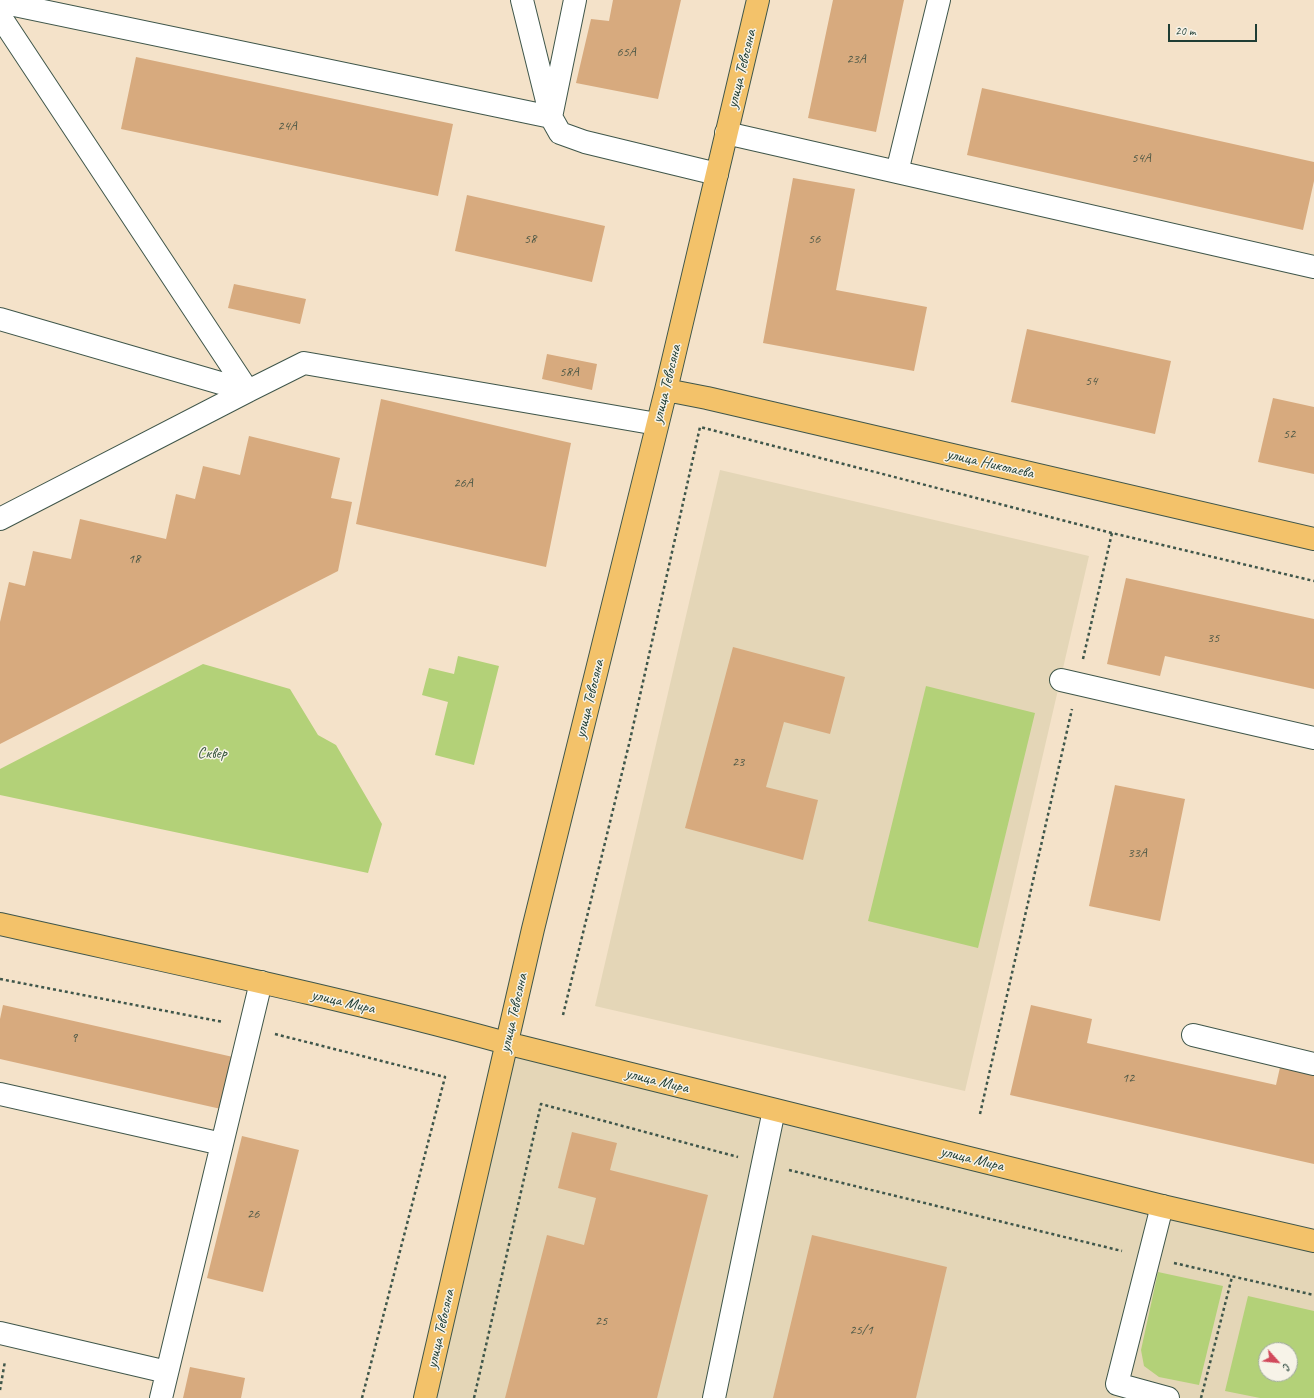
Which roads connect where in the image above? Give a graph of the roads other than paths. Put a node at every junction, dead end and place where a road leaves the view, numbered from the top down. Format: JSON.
{"nodes":[{"id":1,"x":522,"y":0,"type":"edge"},
{"id":2,"x":575,"y":0,"type":"edge"},
{"id":3,"x":758,"y":0,"type":"edge"},
{"id":4,"x":939,"y":0,"type":"edge"},
{"id":5,"x":0,"y":2,"type":"edge"},
{"id":6,"x":0,"y":16,"type":"edge"},
{"id":7,"x":551,"y":117,"type":"junction"},
{"id":8,"x":726,"y":132,"type":"junction"},
{"id":9,"x":897,"y":172,"type":"junction"},
{"id":10,"x":716,"y":174,"type":"junction"},
{"id":11,"x":1314,"y":267,"type":"edge"},
{"id":12,"x":0,"y":319,"type":"edge"},
{"id":13,"x":666,"y":390,"type":"junction"},
{"id":14,"x":248,"y":392,"type":"junction"},
{"id":15,"x":657,"y":424,"type":"junction"},
{"id":16,"x":0,"y":519,"type":"edge"},
{"id":17,"x":1314,"y":539,"type":"edge"},
{"id":18,"x":1069,"y":682,"type":"road end"},
{"id":19,"x":1314,"y":738,"type":"edge"},
{"id":20,"x":0,"y":924,"type":"edge"},
{"id":21,"x":261,"y":982,"type":"junction"},
{"id":22,"x":1193,"y":1035,"type":"dead end"},
{"id":23,"x":506,"y":1044,"type":"junction"},
{"id":24,"x":1314,"y":1064,"type":"edge"},
{"id":25,"x":0,"y":1094,"type":"edge"},
{"id":26,"x":774,"y":1110,"type":"junction"},
{"id":27,"x":222,"y":1144,"type":"junction"},
{"id":28,"x":1162,"y":1206,"type":"junction"},
{"id":29,"x":1314,"y":1241,"type":"edge"},
{"id":30,"x":0,"y":1333,"type":"edge"},
{"id":31,"x":167,"y":1372,"type":"junction"},
{"id":32,"x":1116,"y":1391,"type":"edge"},
{"id":33,"x":1160,"y":1396,"type":"edge"},
{"id":34,"x":161,"y":1398,"type":"edge"},
{"id":35,"x":425,"y":1398,"type":"edge"},
{"id":36,"x":714,"y":1398,"type":"edge"}],
"edges":[{"from":1,"to":7,"type":"lane"},
{"from":2,"to":7,"type":"lane"},
{"from":3,"to":8,"type":"main road","name":"улица Тевосяна"},
{"from":4,"to":9,"type":"lane"},
{"from":5,"to":7,"type":"lane"},
{"from":6,"to":14,"type":"lane"},
{"from":7,"to":10,"type":"lane"},
{"from":8,"to":9,"type":"lane"},
{"from":8,"to":10,"type":"main road","name":"улица Тевосяна"},
{"from":9,"to":11,"type":"lane"},
{"from":10,"to":13,"type":"main road","name":"улица Тевосяна"},
{"from":12,"to":14,"type":"lane"},
{"from":13,"to":15,"type":"main road","name":"улица Тевосяна"},
{"from":13,"to":17,"type":"main road","name":"улица Николаева"},
{"from":14,"to":15,"type":"lane"},
{"from":14,"to":16,"type":"lane"},
{"from":15,"to":23,"type":"main road","name":"улица Тевосяна"},
{"from":18,"to":19,"type":"lane"},
{"from":20,"to":21,"type":"main road","name":"улица Мира"},
{"from":21,"to":23,"type":"main road","name":"улица Мира"},
{"from":21,"to":27,"type":"lane"},
{"from":22,"to":24,"type":"lane"},
{"from":23,"to":26,"type":"main road","name":"улица Мира"},
{"from":23,"to":35,"type":"main road","name":"улица Тевосяна"},
{"from":25,"to":27,"type":"lane"},
{"from":26,"to":28,"type":"main road","name":"улица Мира"},
{"from":26,"to":36,"type":"lane"},
{"from":27,"to":31,"type":"lane"},
{"from":28,"to":29,"type":"main road","name":"улица Мира"},
{"from":28,"to":32,"type":"lane"},
{"from":30,"to":31,"type":"lane"},
{"from":31,"to":34,"type":"lane"},
{"from":32,"to":33,"type":"lane"}]}
